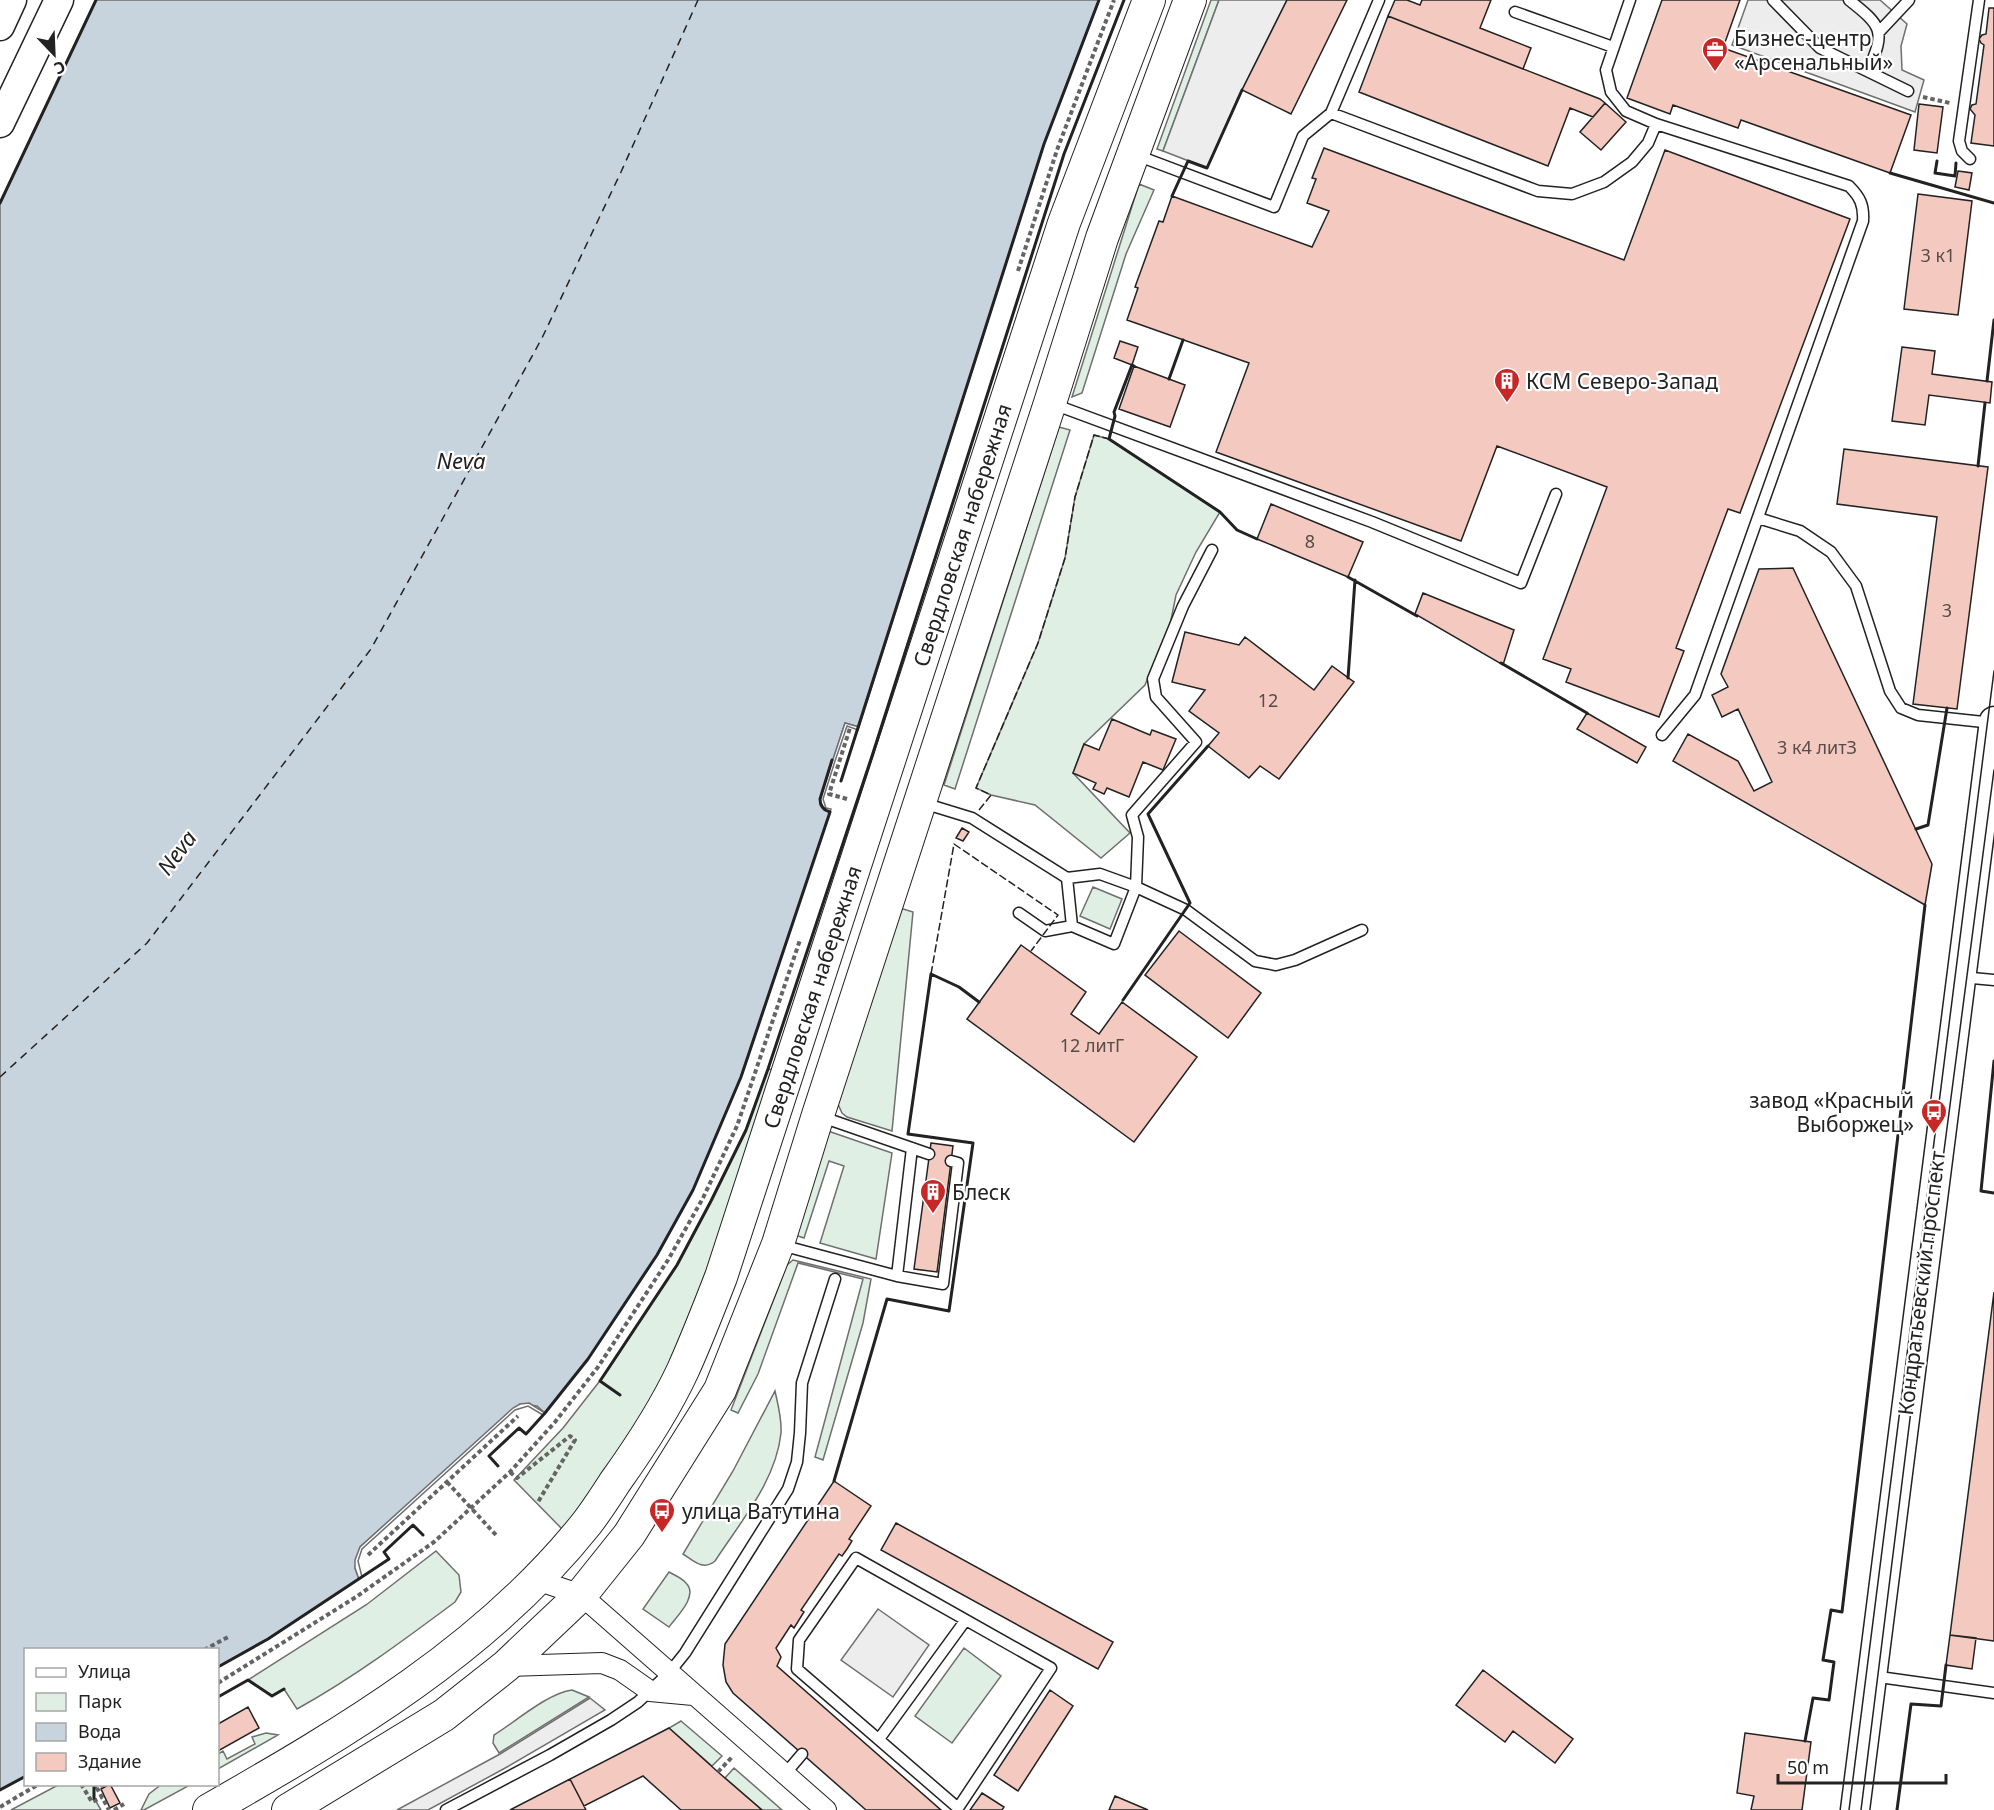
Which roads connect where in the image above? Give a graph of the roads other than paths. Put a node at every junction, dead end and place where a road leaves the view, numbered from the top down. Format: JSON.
{"nodes":[{"id":1,"x":12,"y":0,"type":"edge"},
{"id":2,"x":59,"y":0,"type":"edge"},
{"id":3,"x":1149,"y":0,"type":"edge"},
{"id":4,"x":1190,"y":0,"type":"edge"},
{"id":5,"x":1379,"y":0,"type":"edge"},
{"id":6,"x":1630,"y":0,"type":"edge"},
{"id":7,"x":1773,"y":0,"type":"edge"},
{"id":8,"x":1848,"y":0,"type":"edge"},
{"id":9,"x":1909,"y":0,"type":"edge"},
{"id":10,"x":1979,"y":0,"type":"edge"},
{"id":11,"x":1515,"y":12,"type":"dead end"},
{"id":12,"x":0,"y":26,"type":"edge"},
{"id":13,"x":1879,"y":32,"type":"junction"},
{"id":14,"x":1612,"y":47,"type":"junction"},
{"id":15,"x":1868,"y":70,"type":"junction"},
{"id":16,"x":1908,"y":91,"type":"road end"},
{"id":17,"x":1331,"y":114,"type":"junction"},
{"id":18,"x":0,"y":123,"type":"edge"},
{"id":19,"x":1656,"y":124,"type":"junction"},
{"id":20,"x":1133,"y":153,"type":"junction"},
{"id":21,"x":1970,"y":159,"type":"dead end"},
{"id":22,"x":1050,"y":403,"type":"junction"},
{"id":23,"x":1556,"y":494,"type":"dead end"},
{"id":24,"x":1758,"y":518,"type":"junction"},
{"id":25,"x":1212,"y":550,"type":"dead end"},
{"id":26,"x":1994,"y":722,"type":"edge"},
{"id":27,"x":1662,"y":735,"type":"dead end"},
{"id":28,"x":1991,"y":773,"type":"edge"},
{"id":29,"x":920,"y":802,"type":"junction"},
{"id":30,"x":1066,"y":878,"type":"junction"},
{"id":31,"x":1136,"y":887,"type":"junction"},
{"id":32,"x":1019,"y":913,"type":"dead end"},
{"id":33,"x":1072,"y":926,"type":"junction"},
{"id":34,"x":1362,"y":930,"type":"dead end"},
{"id":35,"x":1960,"y":977,"type":"junction"},
{"id":36,"x":1994,"y":980,"type":"edge"},
{"id":37,"x":818,"y":1115,"type":"junction"},
{"id":38,"x":912,"y":1148,"type":"junction"},
{"id":39,"x":929,"y":1154,"type":"dead end"},
{"id":40,"x":951,"y":1161,"type":"dead end"},
{"id":41,"x":778,"y":1244,"type":"junction"},
{"id":42,"x":897,"y":1276,"type":"junction"},
{"id":43,"x":835,"y":1279,"type":"dead end"},
{"id":44,"x":537,"y":1580,"type":"junction"},
{"id":45,"x":581,"y":1595,"type":"junction"},
{"id":46,"x":965,"y":1621,"type":"junction"},
{"id":47,"x":506,"y":1666,"type":"junction"},
{"id":48,"x":669,"y":1673,"type":"junction"},
{"id":49,"x":1872,"y":1676,"type":"junction"},
{"id":50,"x":650,"y":1691,"type":"junction"},
{"id":51,"x":1994,"y":1693,"type":"edge"},
{"id":52,"x":693,"y":1695,"type":"junction"},
{"id":53,"x":843,"y":1708,"type":"junction"},
{"id":54,"x":835,"y":1717,"type":"dead end"},
{"id":55,"x":879,"y":1739,"type":"junction"},
{"id":56,"x":802,"y":1754,"type":"dead end"},
{"id":57,"x":785,"y":1774,"type":"junction"},
{"id":58,"x":209,"y":1810,"type":"edge"},
{"id":59,"x":288,"y":1810,"type":"edge"},
{"id":60,"x":446,"y":1810,"type":"edge"},
{"id":61,"x":826,"y":1810,"type":"edge"},
{"id":62,"x":1855,"y":1810,"type":"edge"}],
"edges":[{"from":1,"to":12,"type":"main road"},
{"from":2,"to":18,"type":"main road"},
{"from":3,"to":44,"type":"main road","name":"Свердловская набережная"},
{"from":4,"to":20,"type":"main road","name":"Свердловская набережная"},
{"from":5,"to":17,"type":"lane"},
{"from":6,"to":14,"type":"lane"},
{"from":7,"to":15,"type":"lane"},
{"from":8,"to":13,"type":"lane"},
{"from":9,"to":13,"type":"lane"},
{"from":10,"to":21,"type":"lane"},
{"from":11,"to":14,"type":"lane"},
{"from":13,"to":15,"type":"lane"},
{"from":14,"to":19,"type":"lane"},
{"from":15,"to":16,"type":"lane"},
{"from":17,"to":19,"type":"lane"},
{"from":17,"to":20,"type":"lane"},
{"from":19,"to":24,"type":"lane"},
{"from":20,"to":22,"type":"main road","name":"Свердловская набережная"},
{"from":22,"to":23,"type":"lane"},
{"from":22,"to":29,"type":"main road","name":"Свердловская набережная"},
{"from":24,"to":26,"type":"lane"},
{"from":24,"to":27,"type":"lane"},
{"from":25,"to":31,"type":"lane"},
{"from":26,"to":28,"type":"main road","name":"Кондратьевский проспект"},
{"from":28,"to":35,"type":"main road","name":"Кондратьевский проспект"},
{"from":29,"to":30,"type":"lane"},
{"from":29,"to":37,"type":"main road","name":"Свердловская набережная"},
{"from":30,"to":31,"type":"lane"},
{"from":30,"to":33,"type":"lane"},
{"from":31,"to":33,"type":"lane"},
{"from":31,"to":34,"type":"lane"},
{"from":32,"to":33,"type":"lane"},
{"from":35,"to":36,"type":"lane"},
{"from":35,"to":49,"type":"main road","name":"Кондратьевский проспект"},
{"from":37,"to":38,"type":"lane"},
{"from":37,"to":41,"type":"main road","name":"Свердловская набережная"},
{"from":38,"to":39,"type":"lane"},
{"from":38,"to":42,"type":"lane"},
{"from":40,"to":42,"type":"lane"},
{"from":41,"to":42,"type":"lane"},
{"from":41,"to":45,"type":"main road","name":"Свердловская набережная"},
{"from":43,"to":48,"type":"lane"},
{"from":44,"to":45,"type":"street"},
{"from":44,"to":58,"type":"main road","name":"Свердловская набережная"},
{"from":45,"to":47,"type":"main road","name":"Свердловская набережная"},
{"from":45,"to":48,"type":"street"},
{"from":46,"to":53,"type":"lane"},
{"from":46,"to":55,"type":"lane"},
{"from":46,"to":55,"type":"lane"},
{"from":47,"to":50,"type":"street"},
{"from":47,"to":59,"type":"main road","name":"Свердловская набережная"},
{"from":48,"to":50,"type":"lane"},
{"from":48,"to":52,"type":"street"},
{"from":49,"to":51,"type":"lane"},
{"from":49,"to":62,"type":"main road","name":"Кондратьевский проспект"},
{"from":50,"to":52,"type":"street"},
{"from":50,"to":60,"type":"lane"},
{"from":52,"to":57,"type":"street"},
{"from":53,"to":54,"type":"lane"},
{"from":53,"to":55,"type":"lane"},
{"from":56,"to":57,"type":"lane"},
{"from":57,"to":61,"type":"street"}]}
